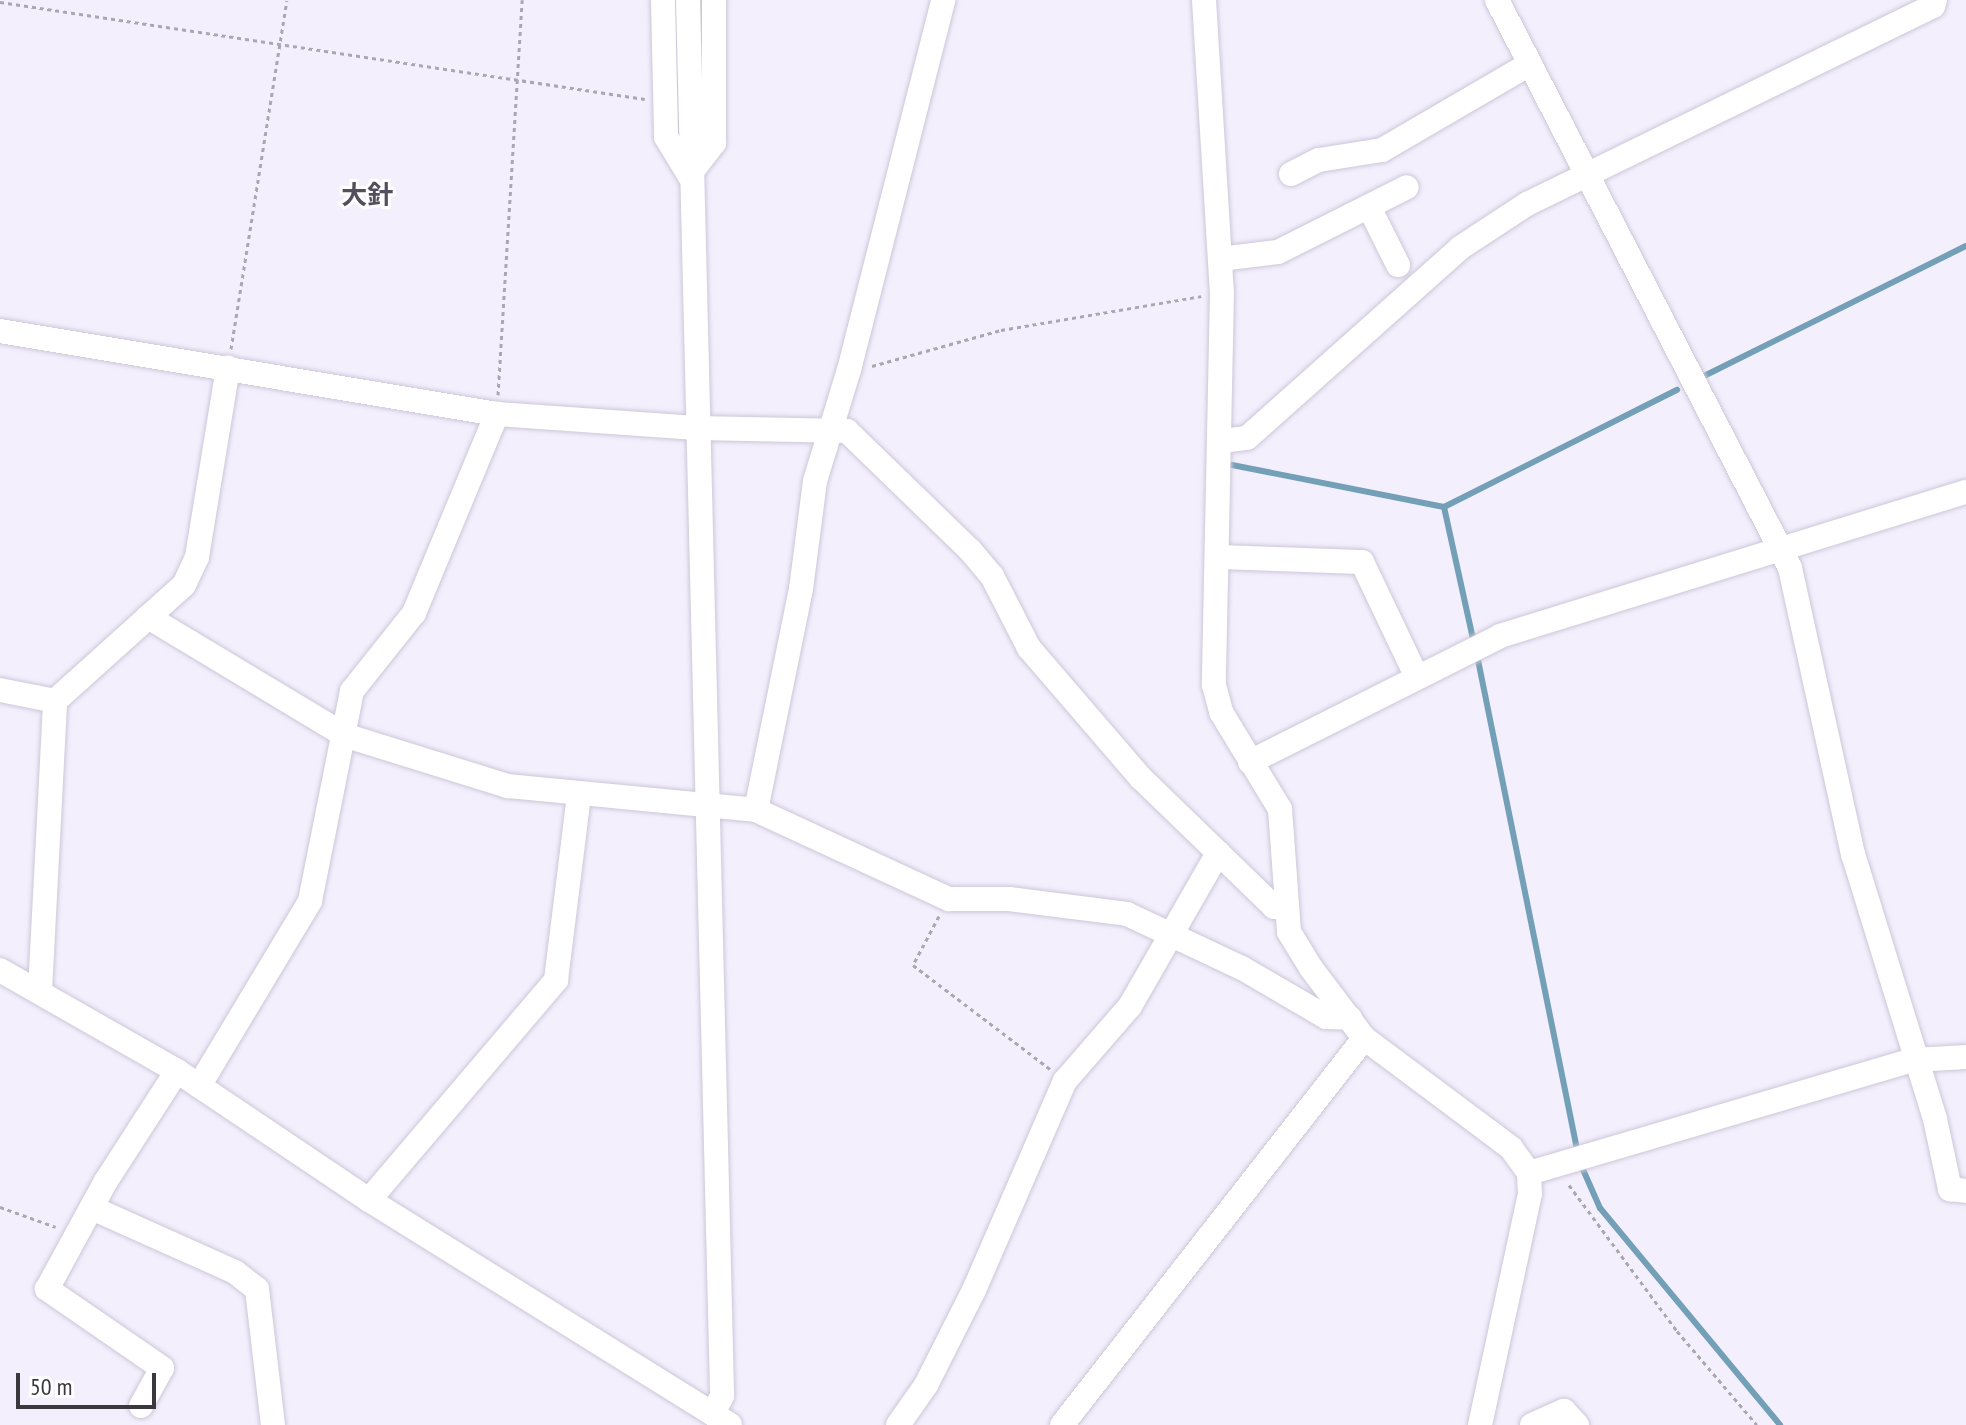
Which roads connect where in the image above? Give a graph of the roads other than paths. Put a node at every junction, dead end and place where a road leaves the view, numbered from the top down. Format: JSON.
{"nodes":[{"id":1,"x":663,"y":0,"type":"edge"},
{"id":2,"x":688,"y":0,"type":"edge"},
{"id":3,"x":714,"y":0,"type":"edge"},
{"id":4,"x":943,"y":0,"type":"edge"},
{"id":5,"x":1204,"y":0,"type":"edge"},
{"id":6,"x":1497,"y":0,"type":"edge"},
{"id":7,"x":1935,"y":0,"type":"edge"},
{"id":8,"x":1530,"y":64,"type":"junction"},
{"id":9,"x":1291,"y":174,"type":"dead end"},
{"id":10,"x":1588,"y":174,"type":"junction"},
{"id":11,"x":689,"y":175,"type":"junction"},
{"id":12,"x":1407,"y":187,"type":"dead end"},
{"id":13,"x":1369,"y":207,"type":"junction"},
{"id":14,"x":1220,"y":259,"type":"junction"},
{"id":15,"x":1398,"y":265,"type":"dead end"},
{"id":16,"x":0,"y":331,"type":"edge"},
{"id":17,"x":228,"y":368,"type":"junction"},
{"id":18,"x":497,"y":414,"type":"junction"},
{"id":19,"x":697,"y":428,"type":"junction"},
{"id":20,"x":831,"y":433,"type":"junction"},
{"id":21,"x":1222,"y":441,"type":"junction"},
{"id":22,"x":1966,"y":492,"type":"edge"},
{"id":23,"x":1777,"y":550,"type":"junction"},
{"id":24,"x":1218,"y":557,"type":"junction"},
{"id":25,"x":148,"y":617,"type":"junction"},
{"id":26,"x":1416,"y":675,"type":"junction"},
{"id":27,"x":0,"y":690,"type":"edge"},
{"id":28,"x":55,"y":701,"type":"junction"},
{"id":29,"x":344,"y":735,"type":"junction"},
{"id":30,"x":1250,"y":762,"type":"junction"},
{"id":31,"x":579,"y":796,"type":"junction"},
{"id":32,"x":707,"y":808,"type":"junction"},
{"id":33,"x":756,"y":810,"type":"junction"},
{"id":34,"x":1218,"y":853,"type":"junction"},
{"id":35,"x":1285,"y":907,"type":"junction"},
{"id":36,"x":1172,"y":935,"type":"junction"},
{"id":37,"x":0,"y":970,"type":"edge"},
{"id":38,"x":40,"y":991,"type":"junction"},
{"id":39,"x":1357,"y":1028,"type":"junction"},
{"id":40,"x":1966,"y":1057,"type":"edge"},
{"id":41,"x":1914,"y":1060,"type":"junction"},
{"id":42,"x":177,"y":1071,"type":"junction"},
{"id":43,"x":199,"y":1086,"type":"junction"},
{"id":44,"x":1529,"y":1173,"type":"junction"},
{"id":45,"x":1966,"y":1191,"type":"edge"},
{"id":46,"x":369,"y":1200,"type":"junction"},
{"id":47,"x":92,"y":1208,"type":"junction"},
{"id":48,"x":141,"y":1406,"type":"dead end"},
{"id":49,"x":722,"y":1419,"type":"edge"},
{"id":50,"x":273,"y":1425,"type":"edge"},
{"id":51,"x":898,"y":1425,"type":"edge"},
{"id":52,"x":1062,"y":1425,"type":"edge"},
{"id":53,"x":1480,"y":1425,"type":"edge"},
{"id":54,"x":1532,"y":1425,"type":"edge"},
{"id":55,"x":1577,"y":1425,"type":"edge"}],
"edges":[{"from":1,"to":11,"type":"street"},
{"from":2,"to":11,"type":"street"},
{"from":3,"to":11,"type":"street"},
{"from":4,"to":20,"type":"street"},
{"from":5,"to":14,"type":"street"},
{"from":6,"to":8,"type":"street"},
{"from":7,"to":10,"type":"street"},
{"from":8,"to":9,"type":"street"},
{"from":8,"to":10,"type":"street"},
{"from":10,"to":21,"type":"street"},
{"from":10,"to":23,"type":"street"},
{"from":11,"to":19,"type":"street"},
{"from":12,"to":13,"type":"street"},
{"from":13,"to":14,"type":"street"},
{"from":13,"to":15,"type":"street"},
{"from":14,"to":21,"type":"street"},
{"from":16,"to":17,"type":"street"},
{"from":17,"to":18,"type":"street"},
{"from":17,"to":25,"type":"street"},
{"from":18,"to":19,"type":"street"},
{"from":18,"to":29,"type":"street"},
{"from":19,"to":20,"type":"street"},
{"from":19,"to":32,"type":"street"},
{"from":20,"to":33,"type":"street"},
{"from":20,"to":34,"type":"street"},
{"from":21,"to":24,"type":"street"},
{"from":22,"to":23,"type":"street"},
{"from":23,"to":26,"type":"street"},
{"from":23,"to":41,"type":"street"},
{"from":24,"to":26,"type":"street"},
{"from":24,"to":30,"type":"street"},
{"from":25,"to":28,"type":"street"},
{"from":25,"to":29,"type":"street"},
{"from":26,"to":30,"type":"street"},
{"from":27,"to":28,"type":"street"},
{"from":28,"to":38,"type":"street"},
{"from":29,"to":31,"type":"street"},
{"from":29,"to":43,"type":"street"},
{"from":30,"to":35,"type":"street"},
{"from":31,"to":32,"type":"street"},
{"from":31,"to":46,"type":"street"},
{"from":32,"to":33,"type":"street"},
{"from":32,"to":49,"type":"street"},
{"from":33,"to":36,"type":"street"},
{"from":34,"to":35,"type":"street"},
{"from":34,"to":36,"type":"street"},
{"from":35,"to":39,"type":"street"},
{"from":36,"to":39,"type":"street"},
{"from":36,"to":51,"type":"street"},
{"from":37,"to":38,"type":"street"},
{"from":38,"to":42,"type":"street"},
{"from":39,"to":44,"type":"street"},
{"from":39,"to":52,"type":"street"},
{"from":40,"to":41,"type":"street"},
{"from":41,"to":44,"type":"street"},
{"from":41,"to":45,"type":"street"},
{"from":42,"to":43,"type":"street"},
{"from":42,"to":47,"type":"street"},
{"from":43,"to":46,"type":"street"},
{"from":44,"to":53,"type":"street"},
{"from":46,"to":49,"type":"street"},
{"from":47,"to":48,"type":"street"},
{"from":47,"to":50,"type":"street"},
{"from":54,"to":55,"type":"street"}]}
